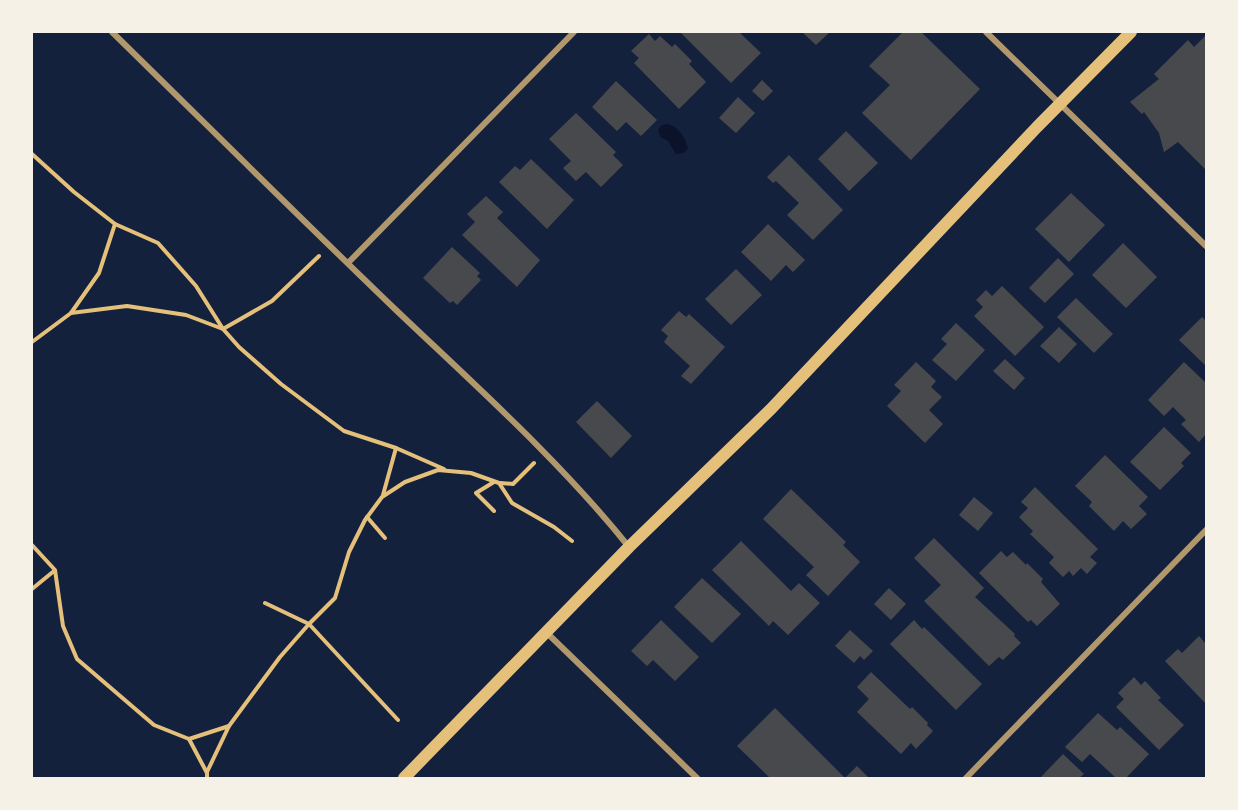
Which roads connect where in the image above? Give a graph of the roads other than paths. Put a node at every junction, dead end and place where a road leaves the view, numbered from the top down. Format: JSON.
{"nodes":[{"id":1,"x":112,"y":32,"type":"edge"},
{"id":2,"x":574,"y":32,"type":"edge"},
{"id":3,"x":986,"y":32,"type":"edge"},
{"id":4,"x":1131,"y":32,"type":"edge"},
{"id":5,"x":1061,"y":105,"type":"junction"},
{"id":6,"x":1206,"y":246,"type":"edge"},
{"id":7,"x":348,"y":263,"type":"junction"},
{"id":8,"x":1206,"y":530,"type":"edge"},
{"id":9,"x":629,"y":547,"type":"junction"},
{"id":10,"x":547,"y":633,"type":"junction"},
{"id":11,"x":404,"y":778,"type":"edge"},
{"id":12,"x":697,"y":778,"type":"edge"},
{"id":13,"x":966,"y":778,"type":"edge"}],
"edges":[{"from":1,"to":7,"type":"street"},
{"from":2,"to":7,"type":"street"},
{"from":3,"to":5,"type":"street"},
{"from":4,"to":5,"type":"main road"},
{"from":5,"to":6,"type":"street"},
{"from":5,"to":9,"type":"main road"},
{"from":7,"to":9,"type":"street"},
{"from":8,"to":13,"type":"street"},
{"from":9,"to":10,"type":"main road"},
{"from":10,"to":11,"type":"main road"},
{"from":10,"to":12,"type":"street"}]}
